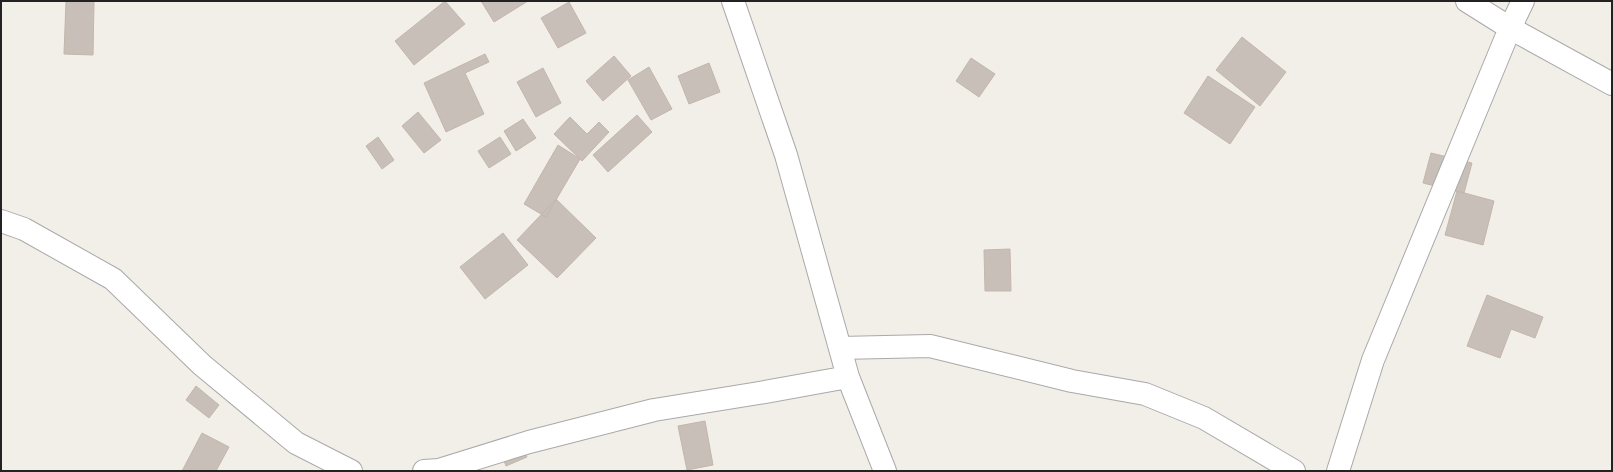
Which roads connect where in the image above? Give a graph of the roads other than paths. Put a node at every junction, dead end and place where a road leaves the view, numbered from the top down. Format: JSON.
{"nodes":[{"id":1,"x":733,"y":1,"type":"edge"},
{"id":2,"x":1467,"y":1,"type":"edge"},
{"id":3,"x":1523,"y":1,"type":"edge"},
{"id":4,"x":1510,"y":28,"type":"junction"},
{"id":5,"x":1612,"y":84,"type":"edge"},
{"id":6,"x":1,"y":221,"type":"edge"},
{"id":7,"x":840,"y":348,"type":"junction"},
{"id":8,"x":848,"y":377,"type":"junction"},
{"id":9,"x":351,"y":471,"type":"edge"},
{"id":10,"x":424,"y":471,"type":"edge"},
{"id":11,"x":885,"y":471,"type":"edge"},
{"id":12,"x":1294,"y":471,"type":"edge"},
{"id":13,"x":1338,"y":471,"type":"edge"}],
"edges":[{"from":1,"to":7,"type":"street"},
{"from":2,"to":4,"type":"street"},
{"from":3,"to":4,"type":"street"},
{"from":4,"to":5,"type":"street"},
{"from":4,"to":13,"type":"street"},
{"from":6,"to":9,"type":"street"},
{"from":7,"to":8,"type":"street"},
{"from":7,"to":12,"type":"street"},
{"from":8,"to":10,"type":"street"},
{"from":8,"to":11,"type":"street"}]}
